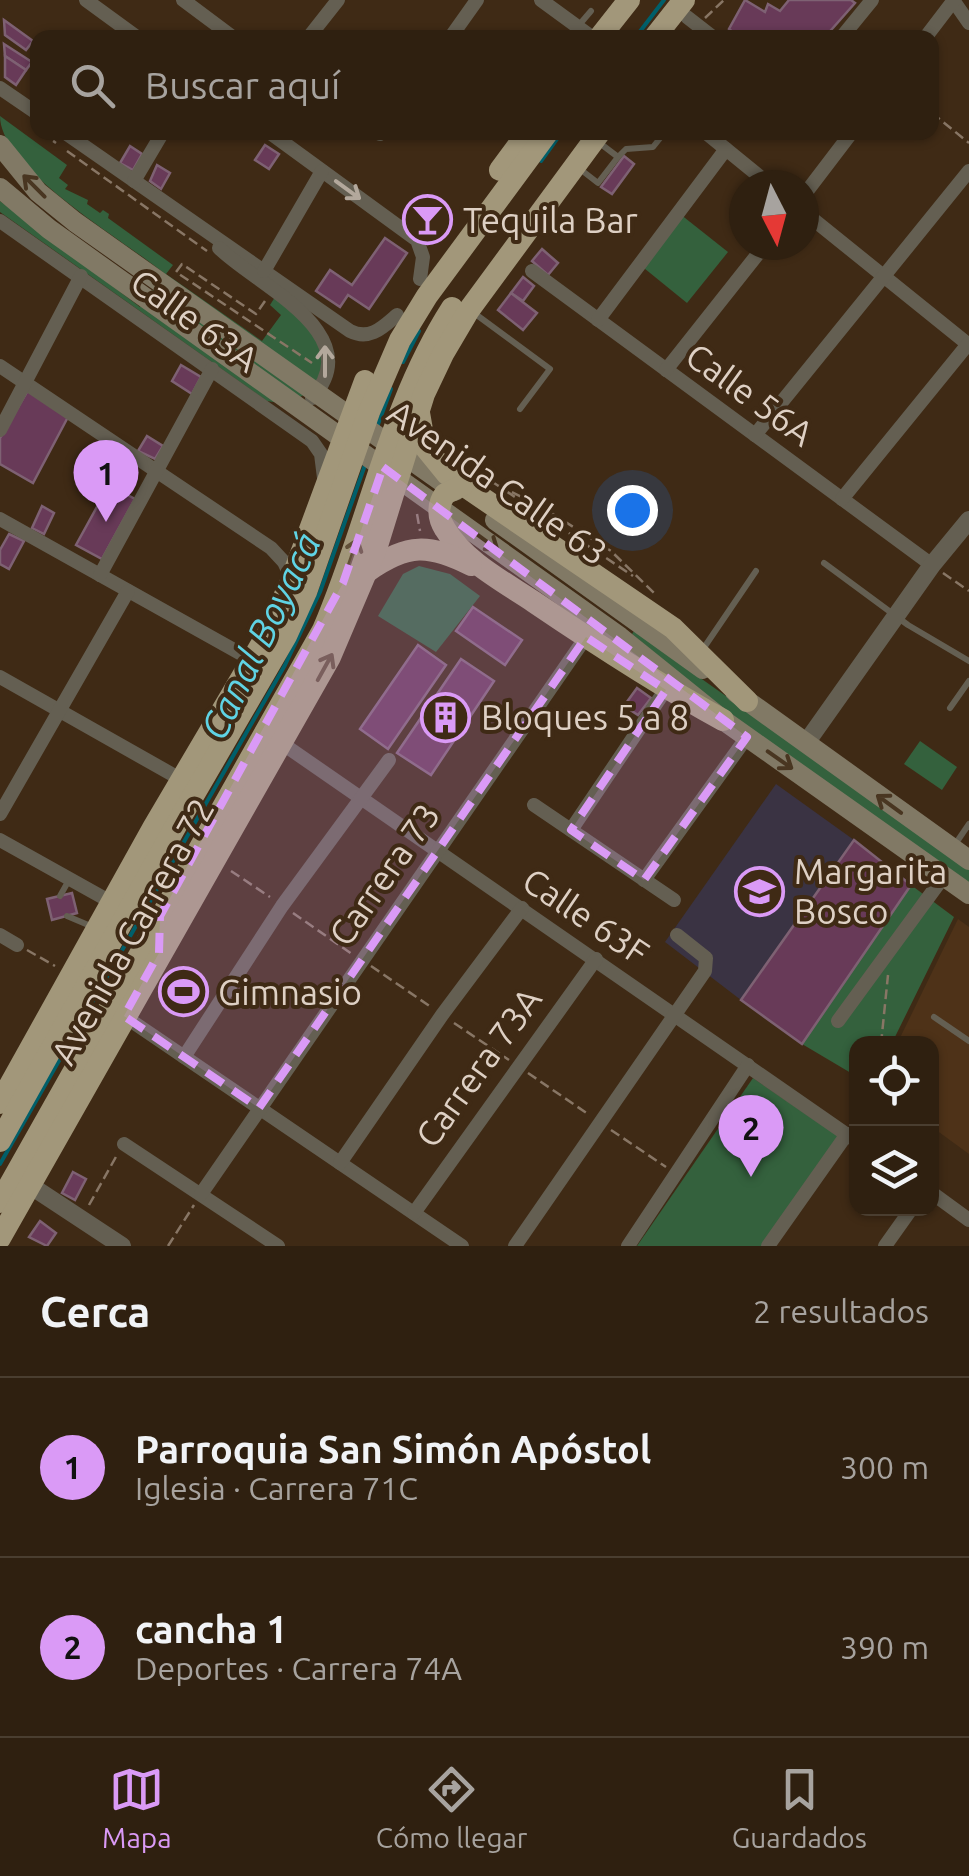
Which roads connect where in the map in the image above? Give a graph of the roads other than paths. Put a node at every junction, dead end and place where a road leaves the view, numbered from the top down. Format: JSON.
{"nodes":[{"id":1,"x":86,"y":0,"type":"edge"},
{"id":2,"x":183,"y":0,"type":"edge"},
{"id":3,"x":338,"y":0,"type":"edge"},
{"id":4,"x":478,"y":0,"type":"edge"},
{"id":5,"x":541,"y":0,"type":"edge"},
{"id":6,"x":647,"y":0,"type":"edge"},
{"id":7,"x":872,"y":0,"type":"edge"},
{"id":8,"x":953,"y":0,"type":"edge"},
{"id":9,"x":691,"y":6,"type":"edge"},
{"id":10,"x":620,"y":7,"type":"edge"},
{"id":11,"x":591,"y":11,"type":"dead end"},
{"id":12,"x":969,"y":23,"type":"edge"},
{"id":13,"x":577,"y":26,"type":"junction"},
{"id":14,"x":127,"y":30,"type":"edge"},
{"id":15,"x":223,"y":30,"type":"edge"},
{"id":16,"x":314,"y":30,"type":"edge"},
{"id":17,"x":456,"y":30,"type":"edge"},
{"id":18,"x":583,"y":30,"type":"edge"},
{"id":19,"x":602,"y":30,"type":"edge"},
{"id":20,"x":624,"y":30,"type":"edge"},
{"id":21,"x":667,"y":30,"type":"edge"},
{"id":22,"x":708,"y":30,"type":"edge"},
{"id":23,"x":848,"y":30,"type":"edge"},
{"id":24,"x":931,"y":30,"type":"edge"},
{"id":25,"x":0,"y":88,"type":"edge"},
{"id":26,"x":30,"y":109,"type":"edge"},
{"id":27,"x":75,"y":140,"type":"edge"},
{"id":28,"x":158,"y":140,"type":"edge"},
{"id":29,"x":281,"y":140,"type":"edge"},
{"id":30,"x":541,"y":140,"type":"edge"},
{"id":31,"x":659,"y":140,"type":"edge"},
{"id":32,"x":715,"y":140,"type":"edge"},
{"id":33,"x":846,"y":140,"type":"edge"},
{"id":34,"x":521,"y":142,"type":"edge"},
{"id":35,"x":587,"y":142,"type":"edge"},
{"id":36,"x":0,"y":145,"type":"edge"},
{"id":37,"x":726,"y":149,"type":"junction"},
{"id":38,"x":618,"y":157,"type":"junction"},
{"id":39,"x":752,"y":170,"type":"edge"},
{"id":40,"x":322,"y":171,"type":"junction"},
{"id":41,"x":969,"y":171,"type":"edge"},
{"id":42,"x":819,"y":175,"type":"edge"},
{"id":43,"x":134,"y":181,"type":"junction"},
{"id":44,"x":0,"y":188,"type":"edge"},
{"id":45,"x":549,"y":188,"type":"junction"},
{"id":46,"x":0,"y":221,"type":"edge"},
{"id":47,"x":196,"y":224,"type":"junction"},
{"id":48,"x":819,"y":224,"type":"edge"},
{"id":49,"x":70,"y":231,"type":"junction"},
{"id":50,"x":753,"y":260,"type":"edge"},
{"id":51,"x":264,"y":271,"type":"junction"},
{"id":52,"x":532,"y":271,"type":"dead end"},
{"id":53,"x":81,"y":276,"type":"junction"},
{"id":54,"x":884,"y":276,"type":"junction"},
{"id":55,"x":420,"y":279,"type":"junction"},
{"id":56,"x":469,"y":310,"type":"junction"},
{"id":57,"x":397,"y":314,"type":"junction"},
{"id":58,"x":598,"y":320,"type":"junction"},
{"id":59,"x":381,"y":344,"type":"junction"},
{"id":60,"x":969,"y":344,"type":"edge"},
{"id":61,"x":0,"y":366,"type":"edge"},
{"id":62,"x":212,"y":369,"type":"junction"},
{"id":63,"x":666,"y":370,"type":"junction"},
{"id":64,"x":383,"y":377,"type":"junction"},
{"id":65,"x":25,"y":382,"type":"junction"},
{"id":66,"x":359,"y":394,"type":"junction"},
{"id":67,"x":260,"y":404,"type":"junction"},
{"id":68,"x":419,"y":408,"type":"junction"},
{"id":69,"x":520,"y":409,"type":"dead end"},
{"id":70,"x":0,"y":430,"type":"edge"},
{"id":71,"x":755,"y":435,"type":"junction"},
{"id":72,"x":156,"y":471,"type":"junction"},
{"id":73,"x":463,"y":485,"type":"junction"},
{"id":74,"x":324,"y":488,"type":"junction"},
{"id":75,"x":842,"y":499,"type":"junction"},
{"id":76,"x":0,"y":519,"type":"edge"},
{"id":77,"x":969,"y":520,"type":"edge"},
{"id":78,"x":307,"y":537,"type":"junction"},
{"id":79,"x":271,"y":548,"type":"junction"},
{"id":80,"x":824,"y":563,"type":"dead end"},
{"id":81,"x":937,"y":568,"type":"junction"},
{"id":82,"x":368,"y":571,"type":"junction"},
{"id":83,"x":756,"y":571,"type":"dead end"},
{"id":84,"x":100,"y":575,"type":"junction"},
{"id":85,"x":292,"y":579,"type":"junction"},
{"id":86,"x":502,"y":580,"type":"junction"},
{"id":87,"x":128,"y":591,"type":"junction"},
{"id":88,"x":896,"y":616,"type":"junction"},
{"id":89,"x":586,"y":637,"type":"junction"},
{"id":90,"x":697,"y":658,"type":"junction"},
{"id":91,"x":252,"y":660,"type":"junction"},
{"id":92,"x":969,"y":661,"type":"edge"},
{"id":93,"x":0,"y":677,"type":"edge"},
{"id":94,"x":969,"y":681,"type":"edge"},
{"id":95,"x":666,"y":689,"type":"junction"},
{"id":96,"x":747,"y":700,"type":"joint"},
{"id":97,"x":950,"y":708,"type":"dead end"},
{"id":98,"x":59,"y":710,"type":"junction"},
{"id":99,"x":723,"y":720,"type":"junction"},
{"id":100,"x":747,"y":737,"type":"junction"},
{"id":101,"x":280,"y":742,"type":"junction"},
{"id":102,"x":806,"y":743,"type":"junction"},
{"id":103,"x":389,"y":760,"type":"dead end"},
{"id":104,"x":182,"y":780,"type":"junction"},
{"id":105,"x":362,"y":798,"type":"junction"},
{"id":106,"x":534,"y":805,"type":"dead end"},
{"id":107,"x":0,"y":814,"type":"edge"},
{"id":108,"x":238,"y":814,"type":"junction"},
{"id":109,"x":969,"y":824,"type":"edge"},
{"id":110,"x":570,"y":830,"type":"junction"},
{"id":111,"x":0,"y":840,"type":"edge"},
{"id":112,"x":199,"y":846,"type":"junction"},
{"id":113,"x":438,"y":850,"type":"junction"},
{"id":114,"x":960,"y":854,"type":"edge"},
{"id":115,"x":944,"y":876,"type":"junction"},
{"id":116,"x":70,"y":879,"type":"junction"},
{"id":117,"x":644,"y":880,"type":"junction"},
{"id":118,"x":969,"y":894,"type":"edge"},
{"id":119,"x":60,"y":896,"type":"dead end"},
{"id":120,"x":674,"y":900,"type":"dead end"},
{"id":121,"x":112,"y":902,"type":"junction"},
{"id":122,"x":522,"y":908,"type":"junction"},
{"id":123,"x":67,"y":916,"type":"dead end"},
{"id":124,"x":160,"y":916,"type":"junction"},
{"id":125,"x":97,"y":929,"type":"junction"},
{"id":126,"x":0,"y":935,"type":"edge"},
{"id":127,"x":676,"y":935,"type":"dead end"},
{"id":128,"x":17,"y":945,"type":"road end"},
{"id":129,"x":159,"y":953,"type":"junction"},
{"id":130,"x":596,"y":959,"type":"junction"},
{"id":131,"x":676,"y":1014,"type":"junction"},
{"id":132,"x":124,"y":1016,"type":"junction"},
{"id":133,"x":934,"y":1017,"type":"dead end"},
{"id":134,"x":838,"y":1021,"type":"dead end"},
{"id":135,"x":969,"y":1041,"type":"edge"},
{"id":136,"x":184,"y":1057,"type":"junction"},
{"id":137,"x":748,"y":1065,"type":"junction"},
{"id":138,"x":11,"y":1103,"type":"edge"},
{"id":139,"x":260,"y":1108,"type":"junction"},
{"id":140,"x":849,"y":1135,"type":"edge"},
{"id":141,"x":0,"y":1141,"type":"edge"},
{"id":142,"x":849,"y":1141,"type":"edge"},
{"id":143,"x":124,"y":1144,"type":"road end"},
{"id":144,"x":340,"y":1163,"type":"junction"},
{"id":145,"x":31,"y":1186,"type":"junction"},
{"id":146,"x":201,"y":1194,"type":"junction"},
{"id":147,"x":939,"y":1199,"type":"edge"},
{"id":148,"x":0,"y":1202,"type":"edge"},
{"id":149,"x":414,"y":1213,"type":"junction"},
{"id":150,"x":906,"y":1216,"type":"edge"},
{"id":151,"x":969,"y":1220,"type":"edge"},
{"id":152,"x":0,"y":1238,"type":"edge"},
{"id":153,"x":122,"y":1246,"type":"edge"},
{"id":154,"x":278,"y":1246,"type":"edge"},
{"id":155,"x":462,"y":1246,"type":"edge"},
{"id":156,"x":515,"y":1246,"type":"edge"},
{"id":157,"x":628,"y":1246,"type":"edge"},
{"id":158,"x":768,"y":1246,"type":"edge"},
{"id":159,"x":885,"y":1246,"type":"edge"}],
"edges":[{"from":1,"to":14,"type":"street"},
{"from":2,"to":15,"type":"street"},
{"from":3,"to":16,"type":"street"},
{"from":4,"to":17,"type":"street"},
{"from":5,"to":13,"type":"street"},
{"from":6,"to":20,"type":"highway"},
{"from":7,"to":23,"type":"street"},
{"from":8,"to":12,"type":"street"},
{"from":8,"to":24,"type":"street"},
{"from":9,"to":21,"type":"highway"},
{"from":9,"to":22,"type":"street"},
{"from":10,"to":19,"type":"highway"},
{"from":11,"to":13,"type":"lane"},
{"from":13,"to":18,"type":"street"},
{"from":25,"to":26,"type":"street"},
{"from":27,"to":43,"type":"street"},
{"from":28,"to":43,"type":"street"},
{"from":29,"to":40,"type":"street"},
{"from":30,"to":64,"type":"highway","name":"Avenida Carrera 72"},
{"from":31,"to":38,"type":"lane"},
{"from":32,"to":37,"type":"street"},
{"from":33,"to":42,"type":"street"},
{"from":34,"to":55,"type":"highway","name":"Avenida Carrera 72"},
{"from":35,"to":38,"type":"lane"},
{"from":35,"to":38,"type":"lane"},
{"from":35,"to":45,"type":"highway","name":"Avenida Carrera 72"},
{"from":35,"to":45,"type":"highway","name":"Avenida Carrera 72"},
{"from":49,"to":36,"type":"main road","name":"Avenida Calle 63","one_way":true},
{"from":37,"to":39,"type":"street"},
{"from":37,"to":58,"type":"street"},
{"from":40,"to":51,"type":"street"},
{"from":40,"to":55,"type":"street","one_way":true},
{"from":41,"to":54,"type":"street"},
{"from":43,"to":47,"type":"street"},
{"from":44,"to":49,"type":"main road","name":"Avenida Calle 63"},
{"from":45,"to":56,"type":"highway","name":"Avenida Carrera 72"},
{"from":112,"to":45,"type":"highway","name":"Avenida Carrera 72","one_way":true},
{"from":46,"to":53,"type":"street","name":"Calle 63A"},
{"from":47,"to":51,"type":"street"},
{"from":67,"to":47,"type":"street","one_way":true},
{"from":48,"to":54,"type":"street"},
{"from":49,"to":90,"type":"main road","name":"Avenida Calle 63"},
{"from":49,"to":99,"type":"main road","name":"Avenida Calle 63","one_way":true},
{"from":50,"to":63,"type":"street"},
{"from":51,"to":57,"type":"street"},
{"from":52,"to":58,"type":"street","name":"Calle 56A"},
{"from":53,"to":62,"type":"street","name":"Calle 63A"},
{"from":53,"to":65,"type":"street"},
{"from":54,"to":60,"type":"street"},
{"from":54,"to":71,"type":"street"},
{"from":55,"to":57,"type":"highway","name":"Avenida Carrera 72"},
{"from":56,"to":68,"type":"highway","name":"Avenida Carrera 72"},
{"from":56,"to":69,"type":"lane"},
{"from":57,"to":59,"type":"highway","name":"Avenida Carrera 72"},
{"from":58,"to":63,"type":"street","name":"Calle 56A"},
{"from":59,"to":64,"type":"highway"},
{"from":59,"to":66,"type":"highway","name":"Avenida Carrera 72"},
{"from":60,"to":75,"type":"street"},
{"from":61,"to":65,"type":"street"},
{"from":62,"to":67,"type":"street","name":"Calle 63A"},
{"from":62,"to":72,"type":"street"},
{"from":63,"to":71,"type":"street","name":"Calle 56A"},
{"from":64,"to":66,"type":"highway"},
{"from":64,"to":138,"type":"highway","name":"Avenida Carrera 72"},
{"from":65,"to":70,"type":"street"},
{"from":65,"to":72,"type":"street"},
{"from":66,"to":74,"type":"highway","name":"Avenida Carrera 72"},
{"from":67,"to":74,"type":"street","name":"Calle 63A"},
{"from":68,"to":73,"type":"highway"},
{"from":68,"to":82,"type":"highway","name":"Avenida Carrera 72"},
{"from":71,"to":75,"type":"street","name":"Calle 56A"},
{"from":72,"to":79,"type":"street"},
{"from":72,"to":84,"type":"street"},
{"from":73,"to":86,"type":"highway"},
{"from":73,"to":90,"type":"highway"},
{"from":74,"to":78,"type":"highway","name":"Avenida Carrera 72"},
{"from":75,"to":81,"type":"street","name":"Calle 56A"},
{"from":76,"to":84,"type":"street"},
{"from":77,"to":81,"type":"street"},
{"from":78,"to":79,"type":"street"},
{"from":78,"to":85,"type":"highway","name":"Avenida Carrera 72"},
{"from":79,"to":85,"type":"street"},
{"from":80,"to":88,"type":"lane"},
{"from":81,"to":88,"type":"street"},
{"from":82,"to":86,"type":"highway"},
{"from":101,"to":82,"type":"highway","name":"Avenida Carrera 72","one_way":true},
{"from":83,"to":90,"type":"lane"},
{"from":84,"to":87,"type":"street"},
{"from":85,"to":91,"type":"highway","name":"Avenida Carrera 72"},
{"from":86,"to":89,"type":"highway"},
{"from":87,"to":91,"type":"street"},
{"from":87,"to":98,"type":"street"},
{"from":88,"to":92,"type":"lane"},
{"from":88,"to":102,"type":"street"},
{"from":89,"to":95,"type":"highway"},
{"from":89,"to":113,"type":"street","name":"Carrera 73"},
{"from":90,"to":96,"type":"highway"},
{"from":91,"to":104,"type":"highway","name":"Avenida Carrera 72"},
{"from":93,"to":98,"type":"street"},
{"from":94,"to":97,"type":"lane"},
{"from":95,"to":99,"type":"highway"},
{"from":95,"to":110,"type":"street"},
{"from":96,"to":102,"type":"main road"},
{"from":98,"to":104,"type":"street"},
{"from":98,"to":107,"type":"street"},
{"from":99,"to":100,"type":"main road","name":"Avenida Calle 63"},
{"from":100,"to":115,"type":"main road","name":"Avenida Calle 63","one_way":true},
{"from":100,"to":117,"type":"street"},
{"from":101,"to":105,"type":"street","name":"Calle 63F"},
{"from":101,"to":108,"type":"highway","name":"Avenida Carrera 72"},
{"from":114,"to":102,"type":"main road","one_way":true},
{"from":103,"to":105,"type":"street"},
{"from":104,"to":121,"type":"highway","name":"Avenida Carrera 72"},
{"from":105,"to":113,"type":"street","name":"Calle 63F"},
{"from":105,"to":136,"type":"street"},
{"from":106,"to":110,"type":"street"},
{"from":108,"to":112,"type":"highway"},
{"from":108,"to":129,"type":"highway","name":"Avenida Carrera 72"},
{"from":109,"to":114,"type":"lane"},
{"from":110,"to":117,"type":"street"},
{"from":111,"to":116,"type":"street"},
{"from":112,"to":124,"type":"highway","name":"Avenida Carrera 72"},
{"from":113,"to":122,"type":"street","name":"Calle 63F"},
{"from":113,"to":139,"type":"street","name":"Carrera 73"},
{"from":115,"to":118,"type":"main road","name":"Avenida Calle 63"},
{"from":115,"to":134,"type":"street"},
{"from":116,"to":119,"type":"lane"},
{"from":116,"to":121,"type":"street"},
{"from":117,"to":120,"type":"street"},
{"from":121,"to":125,"type":"highway","name":"Avenida Carrera 72"},
{"from":122,"to":130,"type":"street","name":"Calle 63F"},
{"from":122,"to":144,"type":"street"},
{"from":123,"to":125,"type":"lane"},
{"from":124,"to":129,"type":"highway"},
{"from":124,"to":148,"type":"highway","name":"Avenida Carrera 72"},
{"from":125,"to":138,"type":"highway","name":"Avenida Carrera 72"},
{"from":126,"to":128,"type":"street"},
{"from":127,"to":131,"type":"street"},
{"from":129,"to":132,"type":"highway","name":"Avenida Carrera 72"},
{"from":130,"to":131,"type":"street","name":"Calle 63F"},
{"from":130,"to":149,"type":"street","name":"Carrera 73A"},
{"from":131,"to":137,"type":"street","name":"Calle 63F"},
{"from":131,"to":156,"type":"street"},
{"from":132,"to":136,"type":"street"},
{"from":132,"to":145,"type":"highway","name":"Avenida Carrera 72"},
{"from":133,"to":135,"type":"lane"},
{"from":136,"to":139,"type":"street"},
{"from":137,"to":140,"type":"street","name":"Calle 63F"},
{"from":137,"to":157,"type":"street"},
{"from":138,"to":141,"type":"highway","name":"Avenida Carrera 72"},
{"from":139,"to":144,"type":"street"},
{"from":139,"to":146,"type":"street","name":"Carrera 73"},
{"from":142,"to":158,"type":"street"},
{"from":143,"to":146,"type":"street"},
{"from":144,"to":149,"type":"street"},
{"from":145,"to":152,"type":"highway","name":"Avenida Carrera 72"},
{"from":145,"to":153,"type":"street"},
{"from":146,"to":154,"type":"street"},
{"from":147,"to":151,"type":"street"},
{"from":149,"to":155,"type":"street"},
{"from":150,"to":159,"type":"street"}]}
